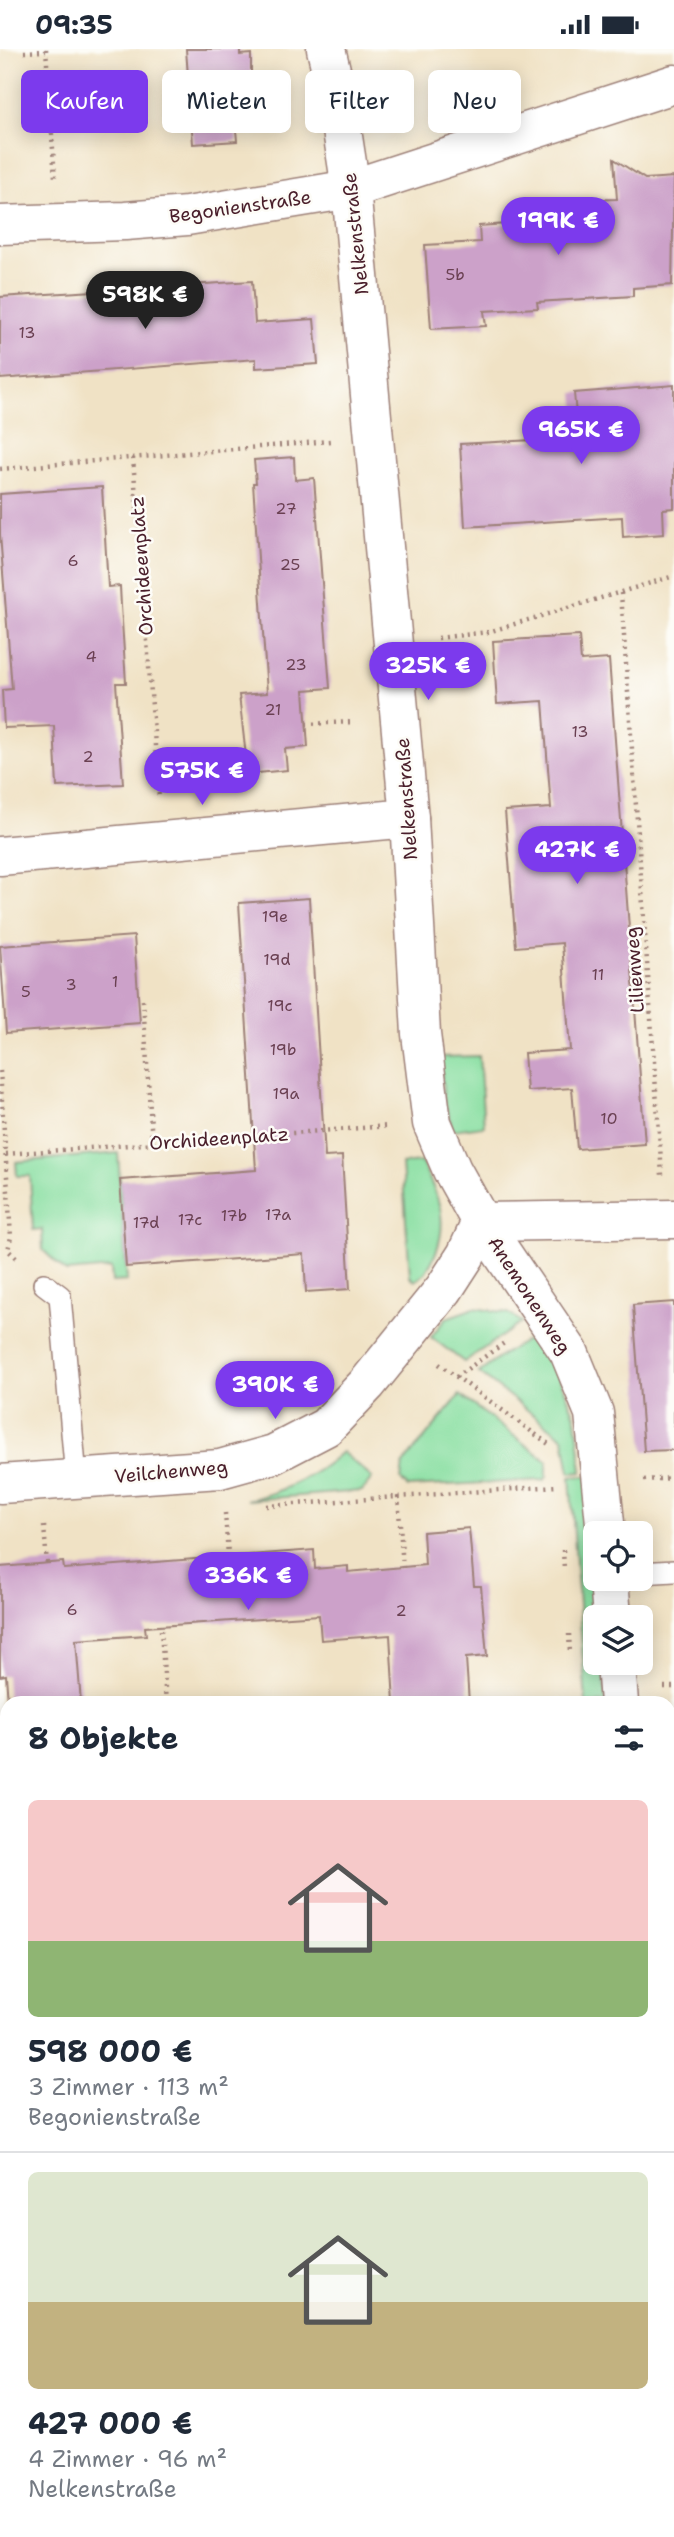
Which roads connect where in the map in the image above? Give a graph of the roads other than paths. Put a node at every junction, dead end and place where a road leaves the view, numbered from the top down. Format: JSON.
{"nodes":[{"id":1,"x":326,"y":49,"type":"edge"},
{"id":2,"x":674,"y":84,"type":"edge"},
{"id":3,"x":351,"y":190,"type":"junction"},
{"id":4,"x":0,"y":225,"type":"edge"},
{"id":5,"x":409,"y":818,"type":"junction"},
{"id":6,"x":0,"y":856,"type":"edge"},
{"id":7,"x":668,"y":1220,"type":"edge"},
{"id":8,"x":481,"y":1221,"type":"junction"},
{"id":9,"x":44,"y":1284,"type":"road end"},
{"id":10,"x":76,"y":1478,"type":"junction"},
{"id":11,"x":0,"y":1483,"type":"edge"},
{"id":12,"x":605,"y":1521,"type":"edge"},
{"id":13,"x":674,"y":1571,"type":"edge"},
{"id":14,"x":653,"y":1572,"type":"edge"},
{"id":15,"x":617,"y":1675,"type":"edge"},
{"id":16,"x":618,"y":1696,"type":"edge"}],
"edges":[{"from":1,"to":3,"type":"street","name":"Nelkenstraße"},
{"from":2,"to":3,"type":"street","name":"Begonienstraße"},
{"from":3,"to":4,"type":"street","name":"Begonienstraße"},
{"from":3,"to":5,"type":"street","name":"Nelkenstraße"},
{"from":5,"to":6,"type":"street"},
{"from":5,"to":8,"type":"street","name":"Nelkenstraße"},
{"from":7,"to":8,"type":"street"},
{"from":8,"to":10,"type":"street","name":"Veilchenweg"},
{"from":8,"to":12,"type":"street","name":"Anemonenweg"},
{"from":9,"to":10,"type":"lane"},
{"from":10,"to":11,"type":"street","name":"Veilchenweg"},
{"from":13,"to":14,"type":"lane"},
{"from":15,"to":16,"type":"street"}]}
